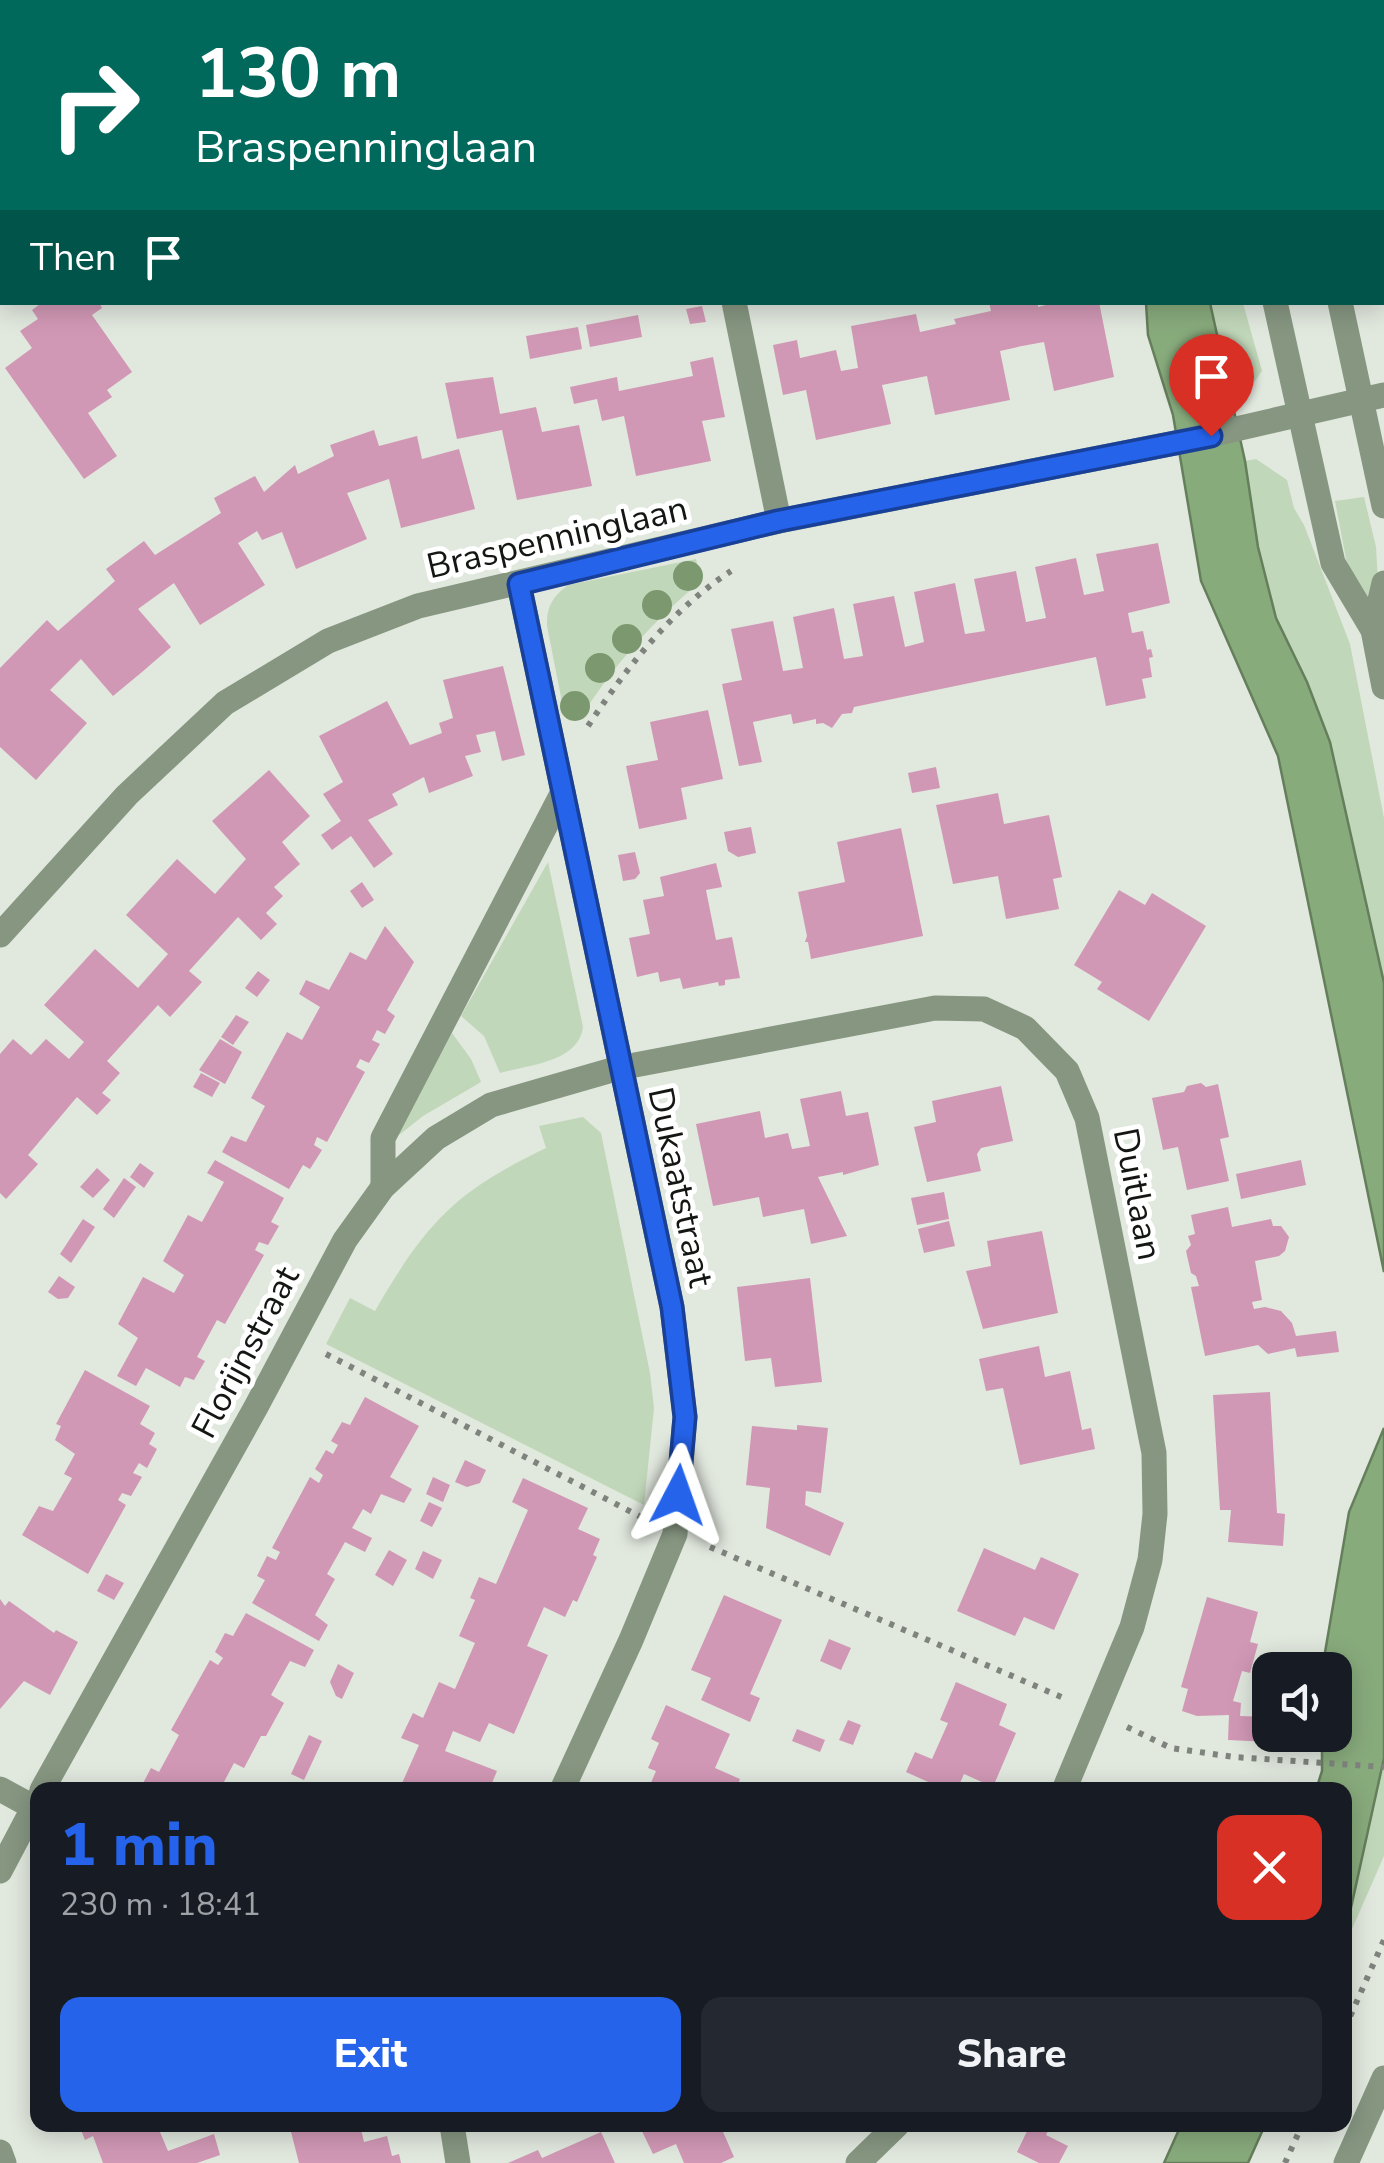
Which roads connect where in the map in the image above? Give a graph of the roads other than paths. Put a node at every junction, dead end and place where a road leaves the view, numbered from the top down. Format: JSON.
{"nodes":[{"id":1,"x":735,"y":305,"type":"edge"},
{"id":2,"x":1276,"y":305,"type":"edge"},
{"id":3,"x":1341,"y":305,"type":"edge"},
{"id":4,"x":1374,"y":397,"type":"edge"},
{"id":5,"x":1299,"y":413,"type":"junction"},
{"id":6,"x":1384,"y":506,"type":"edge"},
{"id":7,"x":778,"y":521,"type":"junction"},
{"id":8,"x":1384,"y":583,"type":"edge"},
{"id":9,"x":519,"y":584,"type":"junction"},
{"id":10,"x":1372,"y":630,"type":"junction"},
{"id":11,"x":1384,"y":687,"type":"edge"},
{"id":12,"x":563,"y":792,"type":"junction"},
{"id":13,"x":0,"y":936,"type":"edge"},
{"id":14,"x":619,"y":1068,"type":"junction"},
{"id":15,"x":383,"y":1187,"type":"junction"},
{"id":16,"x":47,"y":1782,"type":"edge"},
{"id":17,"x":566,"y":1782,"type":"edge"},
{"id":18,"x":1068,"y":1782,"type":"edge"},
{"id":19,"x":0,"y":1789,"type":"edge"},
{"id":20,"x":30,"y":1797,"type":"edge"},
{"id":21,"x":30,"y":1814,"type":"edge"},
{"id":22,"x":0,"y":1872,"type":"edge"},
{"id":23,"x":1384,"y":2078,"type":"edge"},
{"id":24,"x":453,"y":2132,"type":"edge"},
{"id":25,"x":890,"y":2132,"type":"edge"},
{"id":26,"x":0,"y":2152,"type":"edge"},
{"id":27,"x":4,"y":2163,"type":"edge"},
{"id":28,"x":458,"y":2163,"type":"edge"},
{"id":29,"x":858,"y":2163,"type":"edge"},
{"id":30,"x":1346,"y":2163,"type":"edge"}],
"edges":[{"from":1,"to":7,"type":"street"},
{"from":2,"to":5,"type":"street"},
{"from":3,"to":4,"type":"street"},
{"from":4,"to":5,"type":"street","name":"Braspenninglaan"},
{"from":4,"to":6,"type":"street"},
{"from":5,"to":7,"type":"street","name":"Braspenninglaan"},
{"from":5,"to":10,"type":"street"},
{"from":7,"to":9,"type":"street","name":"Braspenninglaan"},
{"from":8,"to":10,"type":"street"},
{"from":9,"to":12,"type":"street","name":"Dukaatstraat"},
{"from":9,"to":13,"type":"street","name":"Braspenninglaan"},
{"from":10,"to":11,"type":"street"},
{"from":12,"to":14,"type":"street","name":"Dukaatstraat"},
{"from":12,"to":15,"type":"street"},
{"from":14,"to":15,"type":"street","name":"Florijnstraat"},
{"from":14,"to":17,"type":"street","name":"Dukaatstraat"},
{"from":14,"to":18,"type":"street","name":"Duitlaan"},
{"from":15,"to":16,"type":"street","name":"Florijnstraat"},
{"from":19,"to":20,"type":"street"},
{"from":21,"to":22,"type":"street","name":"Florijnstraat"},
{"from":23,"to":30,"type":"street"},
{"from":24,"to":28,"type":"street"},
{"from":25,"to":29,"type":"street"},
{"from":26,"to":27,"type":"street"}]}
